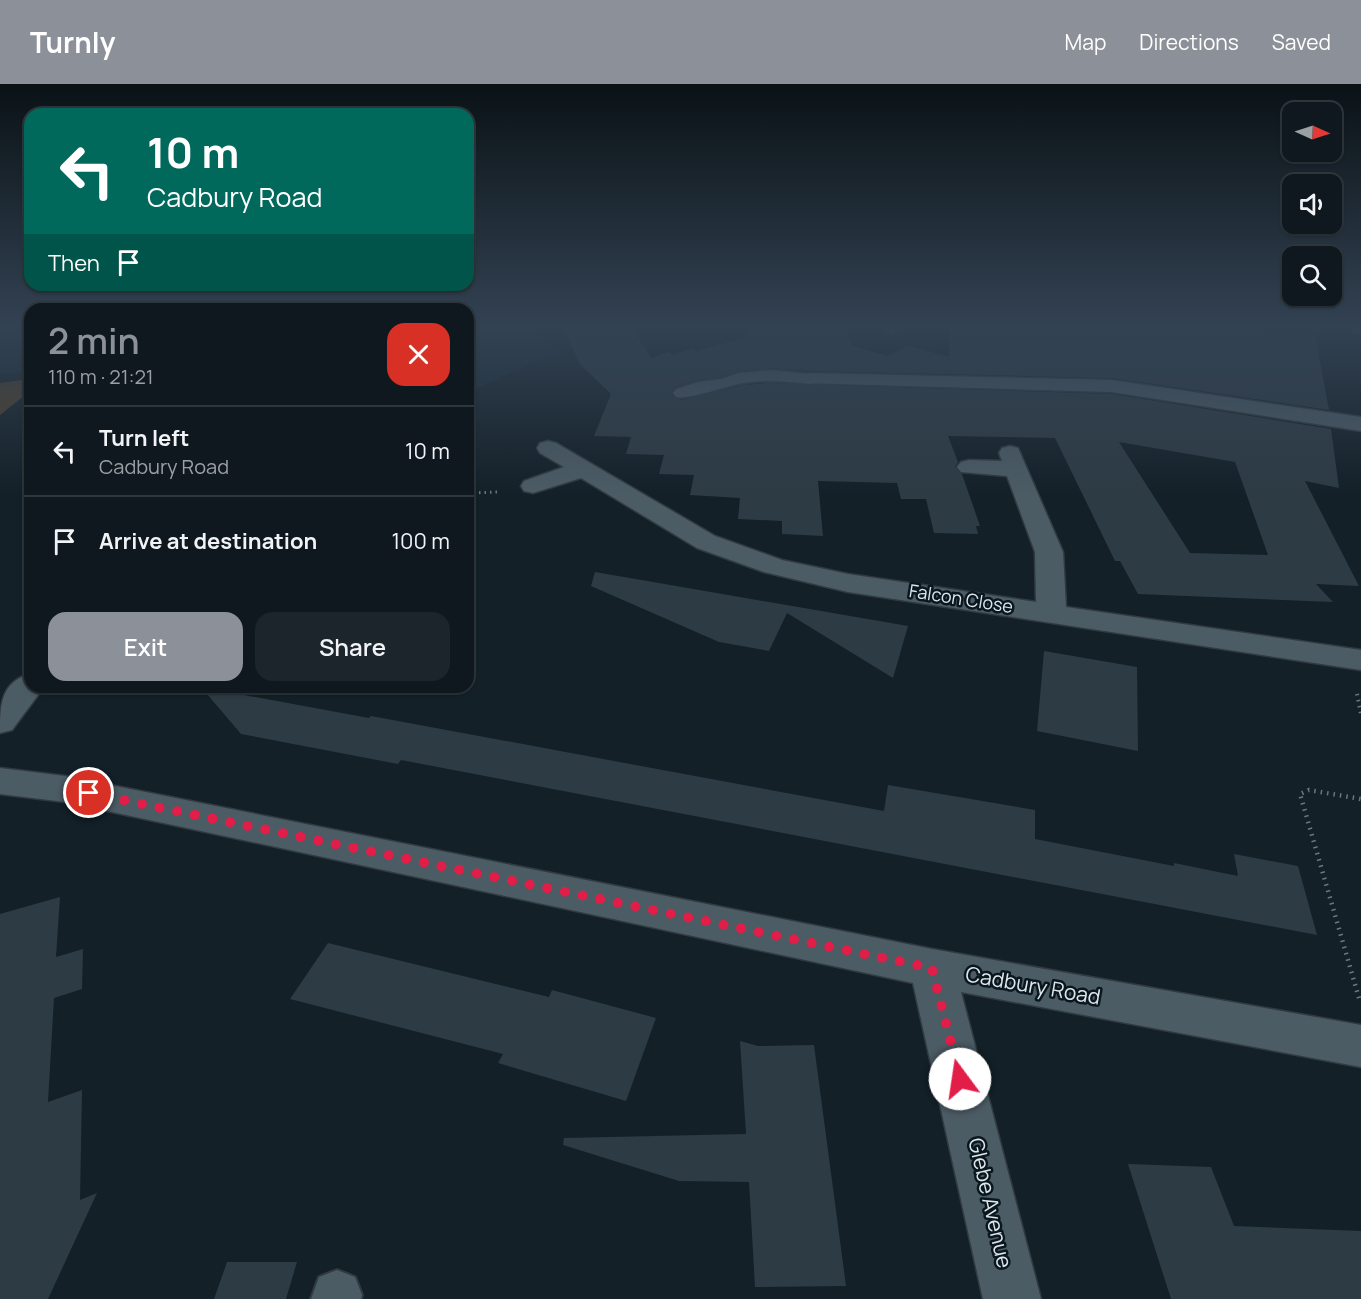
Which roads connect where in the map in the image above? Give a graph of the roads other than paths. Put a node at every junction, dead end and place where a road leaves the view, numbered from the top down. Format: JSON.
{"nodes":[{"id":1,"x":729,"y":382,"type":"edge"},
{"id":2,"x":822,"y":382,"type":"edge"},
{"id":3,"x":682,"y":393,"type":"dead end"},
{"id":4,"x":1361,"y":424,"type":"edge"},
{"id":5,"x":548,"y":447,"type":"dead end"},
{"id":6,"x":969,"y":467,"type":"dead end"},
{"id":7,"x":583,"y":469,"type":"junction"},
{"id":8,"x":533,"y":486,"type":"dead end"},
{"id":9,"x":1051,"y":613,"type":"junction"},
{"id":10,"x":1361,"y":660,"type":"edge"},
{"id":11,"x":24,"y":692,"type":"edge"},
{"id":12,"x":0,"y":722,"type":"edge"},
{"id":13,"x":0,"y":781,"type":"edge"},
{"id":14,"x":932,"y":968,"type":"junction"},
{"id":15,"x":1361,"y":1046,"type":"edge"},
{"id":16,"x":1012,"y":1299,"type":"edge"}],
"edges":[{"from":1,"to":3,"type":"lane"},
{"from":2,"to":4,"type":"street"},
{"from":5,"to":7,"type":"street","name":"Falcon Close"},
{"from":6,"to":9,"type":"street"},
{"from":7,"to":8,"type":"street"},
{"from":7,"to":9,"type":"street","name":"Falcon Close"},
{"from":9,"to":10,"type":"street","name":"Falcon Close"},
{"from":11,"to":12,"type":"street"},
{"from":13,"to":14,"type":"street","name":"Cadbury Road"},
{"from":14,"to":15,"type":"street","name":"Cadbury Road"},
{"from":14,"to":16,"type":"street","name":"Glebe Avenue"}]}
